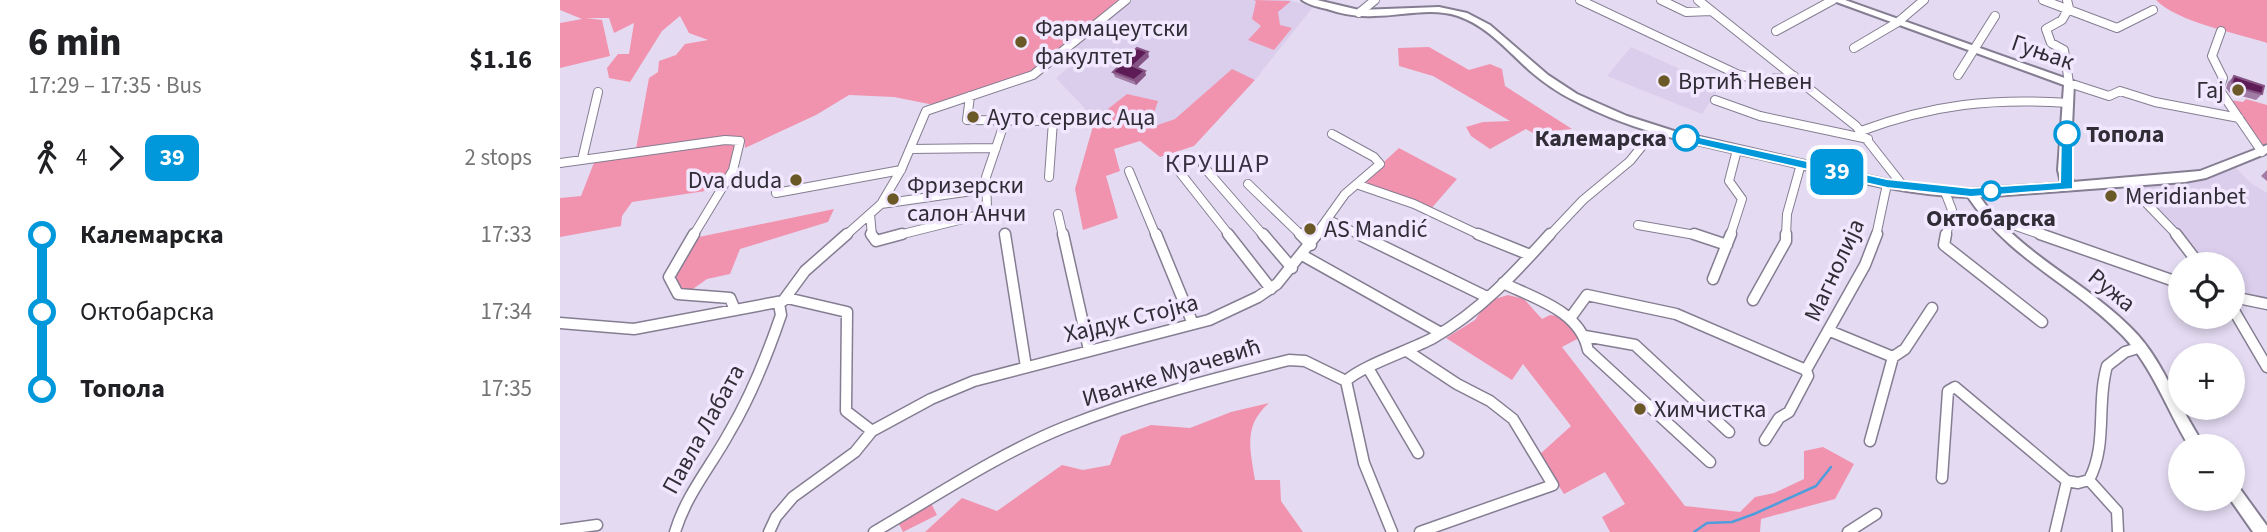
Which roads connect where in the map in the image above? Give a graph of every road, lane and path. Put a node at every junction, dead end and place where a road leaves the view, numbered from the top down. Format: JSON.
{"nodes":[{"id":1,"x":1126,"y":0,"type":"edge"},
{"id":2,"x":1376,"y":0,"type":"edge"},
{"id":3,"x":1580,"y":0,"type":"edge"},
{"id":4,"x":1661,"y":0,"type":"edge"},
{"id":5,"x":1698,"y":0,"type":"edge"},
{"id":6,"x":1835,"y":0,"type":"edge"},
{"id":7,"x":1924,"y":0,"type":"edge"},
{"id":8,"x":2043,"y":0,"type":"edge"},
{"id":9,"x":1313,"y":1,"type":"edge"},
{"id":10,"x":2068,"y":4,"type":"edge"},
{"id":11,"x":2153,"y":10,"type":"dead end"},
{"id":12,"x":1711,"y":11,"type":"junction"},
{"id":13,"x":1359,"y":13,"type":"junction"},
{"id":14,"x":1995,"y":16,"type":"dead end"},
{"id":15,"x":1898,"y":22,"type":"junction"},
{"id":16,"x":1776,"y":31,"type":"dead end"},
{"id":17,"x":2221,"y":31,"type":"dead end"},
{"id":18,"x":1854,"y":48,"type":"dead end"},
{"id":19,"x":1972,"y":49,"type":"junction"},
{"id":20,"x":1958,"y":75,"type":"dead end"},
{"id":21,"x":1794,"y":76,"type":"junction"},
{"id":22,"x":2069,"y":83,"type":"junction"},
{"id":23,"x":598,"y":92,"type":"dead end"},
{"id":24,"x":970,"y":96,"type":"junction"},
{"id":25,"x":1715,"y":100,"type":"dead end"},
{"id":26,"x":2069,"y":103,"type":"junction"},
{"id":27,"x":2239,"y":118,"type":"junction"},
{"id":28,"x":1005,"y":121,"type":"junction"},
{"id":29,"x":1655,"y":130,"type":"junction"},
{"id":30,"x":1861,"y":131,"type":"junction"},
{"id":31,"x":1332,"y":134,"type":"dead end"},
{"id":32,"x":1868,"y":139,"type":"junction"},
{"id":33,"x":996,"y":148,"type":"junction"},
{"id":34,"x":910,"y":149,"type":"junction"},
{"id":35,"x":1737,"y":150,"type":"junction"},
{"id":36,"x":2265,"y":150,"type":"edge"},
{"id":37,"x":582,"y":160,"type":"junction"},
{"id":38,"x":560,"y":163,"type":"edge"},
{"id":39,"x":1801,"y":164,"type":"junction"},
{"id":40,"x":1203,"y":166,"type":"dead end"},
{"id":41,"x":901,"y":170,"type":"junction"},
{"id":42,"x":1178,"y":170,"type":"dead end"},
{"id":43,"x":1129,"y":171,"type":"dead end"},
{"id":44,"x":1049,"y":177,"type":"dead end"},
{"id":45,"x":2126,"y":182,"type":"junction"},
{"id":46,"x":1248,"y":184,"type":"dead end"},
{"id":47,"x":1887,"y":184,"type":"junction"},
{"id":48,"x":1359,"y":185,"type":"junction"},
{"id":49,"x":2068,"y":186,"type":"junction"},
{"id":50,"x":1904,"y":187,"type":"junction"},
{"id":51,"x":986,"y":189,"type":"junction"},
{"id":52,"x":1945,"y":192,"type":"junction"},
{"id":53,"x":776,"y":193,"type":"dead end"},
{"id":54,"x":1971,"y":193,"type":"junction"},
{"id":55,"x":881,"y":204,"type":"junction"},
{"id":56,"x":870,"y":214,"type":"junction"},
{"id":57,"x":1058,"y":214,"type":"dead end"},
{"id":58,"x":1990,"y":217,"type":"junction"},
{"id":59,"x":1329,"y":220,"type":"junction"},
{"id":60,"x":1638,"y":225,"type":"dead end"},
{"id":61,"x":1005,"y":234,"type":"dead end"},
{"id":62,"x":1311,"y":245,"type":"junction"},
{"id":63,"x":1727,"y":245,"type":"junction"},
{"id":64,"x":2190,"y":252,"type":"edge"},
{"id":65,"x":1302,"y":255,"type":"junction"},
{"id":66,"x":1530,"y":255,"type":"junction"},
{"id":67,"x":1292,"y":268,"type":"junction"},
{"id":68,"x":1713,"y":279,"type":"dead end"},
{"id":69,"x":2168,"y":279,"type":"edge"},
{"id":70,"x":1503,"y":283,"type":"junction"},
{"id":71,"x":1271,"y":289,"type":"junction"},
{"id":72,"x":1487,"y":297,"type":"junction"},
{"id":73,"x":2245,"y":299,"type":"edge"},
{"id":74,"x":1754,"y":300,"type":"dead end"},
{"id":75,"x":783,"y":301,"type":"junction"},
{"id":76,"x":2267,"y":304,"type":"edge"},
{"id":77,"x":1932,"y":308,"type":"dead end"},
{"id":78,"x":735,"y":310,"type":"junction"},
{"id":79,"x":1571,"y":317,"type":"junction"},
{"id":80,"x":2042,"y":322,"type":"dead end"},
{"id":81,"x":560,"y":323,"type":"edge"},
{"id":82,"x":1193,"y":324,"type":"junction"},
{"id":83,"x":2245,"y":329,"type":"edge"},
{"id":84,"x":1830,"y":331,"type":"junction"},
{"id":85,"x":1441,"y":333,"type":"junction"},
{"id":86,"x":1585,"y":336,"type":"junction"},
{"id":87,"x":2141,"y":347,"type":"junction"},
{"id":88,"x":1089,"y":350,"type":"junction"},
{"id":89,"x":1407,"y":351,"type":"junction"},
{"id":90,"x":1893,"y":357,"type":"junction"},
{"id":91,"x":1026,"y":366,"type":"junction"},
{"id":92,"x":2267,"y":367,"type":"edge"},
{"id":93,"x":1368,"y":368,"type":"junction"},
{"id":94,"x":1806,"y":370,"type":"junction"},
{"id":95,"x":1346,"y":381,"type":"junction"},
{"id":96,"x":872,"y":431,"type":"junction"},
{"id":97,"x":1729,"y":432,"type":"dead end"},
{"id":98,"x":2190,"y":434,"type":"edge"},
{"id":99,"x":1765,"y":440,"type":"dead end"},
{"id":100,"x":1870,"y":441,"type":"dead end"},
{"id":101,"x":1418,"y":453,"type":"dead end"},
{"id":102,"x":1710,"y":462,"type":"dead end"},
{"id":103,"x":1942,"y":478,"type":"dead end"},
{"id":104,"x":2067,"y":481,"type":"junction"},
{"id":105,"x":2089,"y":481,"type":"junction"},
{"id":106,"x":2245,"y":508,"type":"edge"},
{"id":107,"x":1876,"y":514,"type":"dead end"},
{"id":108,"x":597,"y":525,"type":"dead end"},
{"id":109,"x":560,"y":530,"type":"edge"},
{"id":110,"x":675,"y":532,"type":"edge"},
{"id":111,"x":769,"y":532,"type":"edge"},
{"id":112,"x":874,"y":532,"type":"edge"},
{"id":113,"x":1392,"y":532,"type":"edge"},
{"id":114,"x":1420,"y":532,"type":"edge"},
{"id":115,"x":1848,"y":532,"type":"edge"},
{"id":116,"x":2055,"y":532,"type":"edge"},
{"id":117,"x":2118,"y":532,"type":"edge"},
{"id":118,"x":2262,"y":532,"type":"edge"}],
"edges":[{"from":1,"to":24,"type":"street"},
{"from":2,"to":13,"type":"street"},
{"from":3,"to":21,"type":"street"},
{"from":4,"to":12,"type":"street"},
{"from":5,"to":12,"type":"street"},
{"from":6,"to":15,"type":"street","name":"Гуњак"},
{"from":6,"to":16,"type":"street"},
{"from":7,"to":15,"type":"street"},
{"from":8,"to":10,"type":"street"},
{"from":9,"to":13,"type":"street"},
{"from":10,"to":11,"type":"street"},
{"from":10,"to":22,"type":"street"},
{"from":12,"to":21,"type":"street"},
{"from":13,"to":29,"type":"street"},
{"from":14,"to":19,"type":"street"},
{"from":15,"to":18,"type":"street"},
{"from":15,"to":19,"type":"street","name":"Гуњак"},
{"from":17,"to":27,"type":"street"},
{"from":19,"to":20,"type":"street"},
{"from":19,"to":22,"type":"street","name":"Гуњак"},
{"from":21,"to":30,"type":"street"},
{"from":22,"to":26,"type":"street"},
{"from":22,"to":27,"type":"street","name":"Гуњак"},
{"from":23,"to":37,"type":"street"},
{"from":24,"to":28,"type":"street"},
{"from":24,"to":34,"type":"street","name":"Павла Лабата"},
{"from":25,"to":32,"type":"street"},
{"from":26,"to":30,"type":"street"},
{"from":26,"to":49,"type":"street"},
{"from":27,"to":36,"type":"street"},
{"from":28,"to":33,"type":"street"},
{"from":28,"to":44,"type":"street"},
{"from":29,"to":35,"type":"street"},
{"from":29,"to":66,"type":"street"},
{"from":30,"to":32,"type":"street"},
{"from":31,"to":48,"type":"street","name":"Хајдук Стојка"},
{"from":32,"to":50,"type":"street"},
{"from":33,"to":34,"type":"street"},
{"from":33,"to":51,"type":"street"},
{"from":34,"to":41,"type":"street","name":"Павла Лабата"},
{"from":35,"to":39,"type":"street"},
{"from":35,"to":63,"type":"street"},
{"from":36,"to":45,"type":"street"},
{"from":37,"to":38,"type":"street"},
{"from":37,"to":78,"type":"street"},
{"from":39,"to":47,"type":"street"},
{"from":39,"to":74,"type":"street"},
{"from":40,"to":67,"type":"street"},
{"from":41,"to":53,"type":"street"},
{"from":41,"to":55,"type":"street","name":"Павла Лабата"},
{"from":42,"to":71,"type":"street"},
{"from":43,"to":82,"type":"street"},
{"from":45,"to":49,"type":"street"},
{"from":45,"to":64,"type":"street"},
{"from":46,"to":62,"type":"street"},
{"from":47,"to":50,"type":"street"},
{"from":47,"to":84,"type":"street","name":"Магнолија"},
{"from":48,"to":59,"type":"street","name":"Хајдук Стојка"},
{"from":48,"to":66,"type":"street"},
{"from":49,"to":54,"type":"street"},
{"from":50,"to":52,"type":"street"},
{"from":51,"to":55,"type":"street"},
{"from":51,"to":56,"type":"street"},
{"from":52,"to":54,"type":"street"},
{"from":52,"to":80,"type":"street"},
{"from":54,"to":58,"type":"street","name":"Ружа"},
{"from":55,"to":56,"type":"street","name":"Павла Лабата"},
{"from":56,"to":75,"type":"street","name":"Павла Лабата"},
{"from":57,"to":88,"type":"street"},
{"from":58,"to":69,"type":"street"},
{"from":58,"to":87,"type":"street","name":"Ружа"},
{"from":59,"to":62,"type":"street","name":"Хајдук Стојка"},
{"from":59,"to":72,"type":"street"},
{"from":60,"to":63,"type":"street"},
{"from":61,"to":91,"type":"street"},
{"from":62,"to":65,"type":"street","name":"Хајдук Стојка"},
{"from":63,"to":68,"type":"street"},
{"from":65,"to":67,"type":"street","name":"Хајдук Стојка"},
{"from":65,"to":85,"type":"street"},
{"from":66,"to":70,"type":"street"},
{"from":67,"to":71,"type":"street","name":"Хајдук Стојка"},
{"from":70,"to":72,"type":"street"},
{"from":70,"to":79,"type":"street"},
{"from":71,"to":82,"type":"street","name":"Хајдук Стојка"},
{"from":72,"to":85,"type":"street"},
{"from":73,"to":76,"type":"street"},
{"from":75,"to":78,"type":"street"},
{"from":75,"to":96,"type":"street"},
{"from":75,"to":110,"type":"street","name":"Павла Лабата"},
{"from":77,"to":90,"type":"street"},
{"from":78,"to":81,"type":"street"},
{"from":79,"to":86,"type":"street"},
{"from":79,"to":94,"type":"street"},
{"from":82,"to":88,"type":"street","name":"Хајдук Стојка"},
{"from":83,"to":92,"type":"street"},
{"from":84,"to":90,"type":"street"},
{"from":84,"to":94,"type":"street","name":"Магнолија"},
{"from":85,"to":89,"type":"street"},
{"from":86,"to":97,"type":"street"},
{"from":86,"to":102,"type":"street"},
{"from":87,"to":98,"type":"street","name":"Ружа"},
{"from":87,"to":105,"type":"street"},
{"from":88,"to":91,"type":"street","name":"Хајдук Стојка"},
{"from":89,"to":93,"type":"street"},
{"from":89,"to":114,"type":"street"},
{"from":90,"to":100,"type":"street"},
{"from":91,"to":96,"type":"street","name":"Хајдук Стојка"},
{"from":93,"to":95,"type":"street"},
{"from":93,"to":101,"type":"street"},
{"from":94,"to":99,"type":"street","name":"Магнолија"},
{"from":95,"to":112,"type":"street","name":"Иванке Муачевић"},
{"from":95,"to":113,"type":"street"},
{"from":96,"to":111,"type":"street","name":"Хајдук Стојка"},
{"from":103,"to":104,"type":"street"},
{"from":104,"to":105,"type":"street"},
{"from":104,"to":116,"type":"street"},
{"from":105,"to":117,"type":"street"},
{"from":106,"to":118,"type":"street"},
{"from":107,"to":115,"type":"street"},
{"from":108,"to":109,"type":"street"}]}
